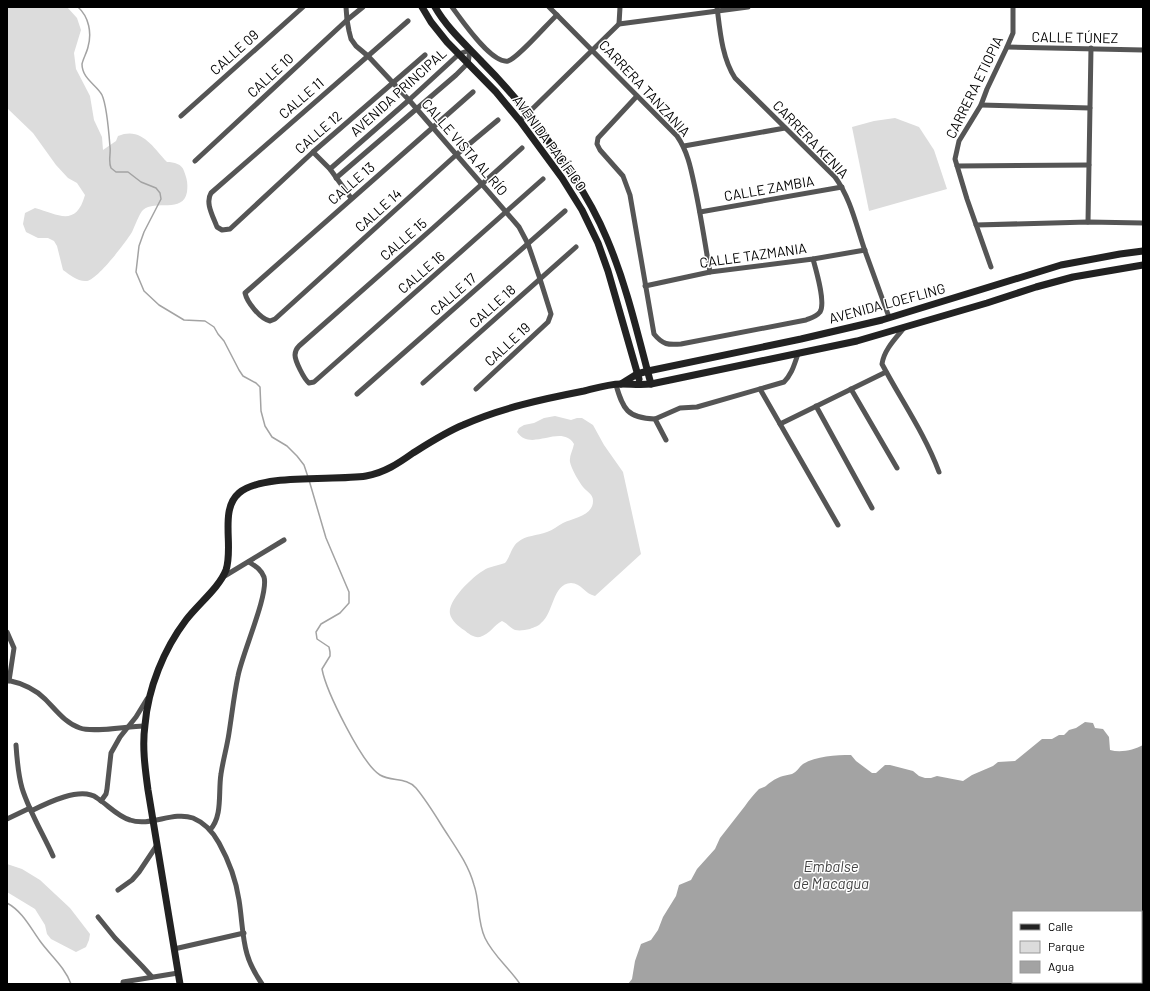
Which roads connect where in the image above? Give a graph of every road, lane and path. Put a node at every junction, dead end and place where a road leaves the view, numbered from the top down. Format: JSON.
{"nodes":[{"id":1,"x":303,"y":7,"type":"edge"},
{"id":2,"x":346,"y":7,"type":"edge"},
{"id":3,"x":362,"y":7,"type":"edge"},
{"id":4,"x":422,"y":7,"type":"edge"},
{"id":5,"x":435,"y":7,"type":"edge"},
{"id":6,"x":452,"y":7,"type":"edge"},
{"id":7,"x":549,"y":7,"type":"edge"},
{"id":8,"x":620,"y":7,"type":"edge"},
{"id":9,"x":748,"y":7,"type":"edge"},
{"id":10,"x":1013,"y":7,"type":"edge"},
{"id":11,"x":717,"y":9,"type":"edge"},
{"id":12,"x":556,"y":15,"type":"junction"},
{"id":13,"x":347,"y":20,"type":"junction"},
{"id":14,"x":408,"y":21,"type":"dead end"},
{"id":15,"x":620,"y":24,"type":"junction"},
{"id":16,"x":1007,"y":47,"type":"junction"},
{"id":17,"x":1091,"y":48,"type":"junction"},
{"id":18,"x":470,"y":50,"type":"junction"},
{"id":19,"x":593,"y":50,"type":"junction"},
{"id":20,"x":1143,"y":50,"type":"edge"},
{"id":21,"x":459,"y":54,"type":"junction"},
{"id":22,"x":425,"y":55,"type":"dead end"},
{"id":23,"x":368,"y":56,"type":"junction"},
{"id":24,"x":468,"y":63,"type":"junction"},
{"id":25,"x":393,"y":84,"type":"junction"},
{"id":26,"x":473,"y":92,"type":"dead end"},
{"id":27,"x":637,"y":96,"type":"junction"},
{"id":28,"x":409,"y":100,"type":"junction"},
{"id":29,"x":981,"y":105,"type":"junction"},
{"id":30,"x":1090,"y":108,"type":"junction"},
{"id":31,"x":417,"y":109,"type":"junction"},
{"id":32,"x":527,"y":114,"type":"junction"},
{"id":33,"x":181,"y":116,"type":"dead end"},
{"id":34,"x":498,"y":120,"type":"dead end"},
{"id":35,"x":520,"y":121,"type":"junction"},
{"id":36,"x":433,"y":128,"type":"junction"},
{"id":37,"x":786,"y":128,"type":"junction"},
{"id":38,"x":684,"y":146,"type":"junction"},
{"id":39,"x":522,"y":148,"type":"dead end"},
{"id":40,"x":313,"y":152,"type":"junction"},
{"id":41,"x":456,"y":155,"type":"junction"},
{"id":42,"x":195,"y":161,"type":"dead end"},
{"id":43,"x":957,"y":166,"type":"junction"},
{"id":44,"x":1089,"y":166,"type":"junction"},
{"id":45,"x":330,"y":169,"type":"junction"},
{"id":46,"x":336,"y":178,"type":"junction"},
{"id":47,"x":543,"y":180,"type":"dead end"},
{"id":48,"x":482,"y":184,"type":"junction"},
{"id":49,"x":842,"y":187,"type":"junction"},
{"id":50,"x":352,"y":198,"type":"junction"},
{"id":51,"x":564,"y":212,"type":"dead end"},
{"id":52,"x":700,"y":212,"type":"junction"},
{"id":53,"x":507,"y":213,"type":"junction"},
{"id":54,"x":1088,"y":222,"type":"junction"},
{"id":55,"x":1143,"y":223,"type":"edge"},
{"id":56,"x":976,"y":225,"type":"junction"},
{"id":57,"x":230,"y":229,"type":"joint"},
{"id":58,"x":528,"y":244,"type":"junction"},
{"id":59,"x":576,"y":247,"type":"dead end"},
{"id":60,"x":865,"y":250,"type":"junction"},
{"id":61,"x":1143,"y":251,"type":"edge"},
{"id":62,"x":813,"y":259,"type":"junction"},
{"id":63,"x":1143,"y":265,"type":"edge"},
{"id":64,"x":991,"y":267,"type":"dead end"},
{"id":65,"x":710,"y":272,"type":"junction"},
{"id":66,"x":540,"y":279,"type":"junction"},
{"id":67,"x":645,"y":286,"type":"junction"},
{"id":68,"x":245,"y":292,"type":"joint"},
{"id":69,"x":551,"y":314,"type":"joint"},
{"id":70,"x":889,"y":317,"type":"junction"},
{"id":71,"x":904,"y":327,"type":"junction"},
{"id":72,"x":798,"y":354,"type":"junction"},
{"id":73,"x":648,"y":371,"type":"junction"},
{"id":74,"x":886,"y":372,"type":"junction"},
{"id":75,"x":637,"y":374,"type":"junction"},
{"id":76,"x":314,"y":382,"type":"joint"},
{"id":77,"x":423,"y":383,"type":"dead end"},
{"id":78,"x":618,"y":384,"type":"junction"},
{"id":79,"x":652,"y":384,"type":"junction"},
{"id":80,"x":641,"y":385,"type":"junction"},
{"id":81,"x":476,"y":389,"type":"dead end"},
{"id":82,"x":760,"y":389,"type":"junction"},
{"id":83,"x":851,"y":389,"type":"junction"},
{"id":84,"x":357,"y":394,"type":"dead end"},
{"id":85,"x":816,"y":406,"type":"junction"},
{"id":86,"x":655,"y":419,"type":"junction"},
{"id":87,"x":780,"y":424,"type":"junction"},
{"id":88,"x":666,"y":440,"type":"dead end"},
{"id":89,"x":897,"y":468,"type":"dead end"},
{"id":90,"x":939,"y":472,"type":"dead end"},
{"id":91,"x":872,"y":508,"type":"dead end"},
{"id":92,"x":838,"y":525,"type":"dead end"},
{"id":93,"x":284,"y":540,"type":"dead end"},
{"id":94,"x":249,"y":562,"type":"junction"},
{"id":95,"x":223,"y":577,"type":"junction"},
{"id":96,"x":7,"y":632,"type":"edge"},
{"id":97,"x":8,"y":681,"type":"edge"},
{"id":98,"x":154,"y":683,"type":"junction"},
{"id":99,"x":128,"y":726,"type":"junction"},
{"id":100,"x":144,"y":726,"type":"junction"},
{"id":101,"x":16,"y":745,"type":"dead end"},
{"id":102,"x":101,"y":801,"type":"junction"},
{"id":103,"x":31,"y":810,"type":"junction"},
{"id":104,"x":7,"y":819,"type":"edge"},
{"id":105,"x":153,"y":820,"type":"junction"},
{"id":106,"x":210,"y":830,"type":"junction"},
{"id":107,"x":156,"y":845,"type":"junction"},
{"id":108,"x":53,"y":856,"type":"dead end"},
{"id":109,"x":118,"y":890,"type":"dead end"},
{"id":110,"x":98,"y":917,"type":"dead end"},
{"id":111,"x":244,"y":933,"type":"junction"},
{"id":112,"x":174,"y":949,"type":"junction"},
{"id":113,"x":178,"y":973,"type":"junction"},
{"id":114,"x":152,"y":977,"type":"junction"},
{"id":115,"x":141,"y":982,"type":"edge"},
{"id":116,"x":123,"y":984,"type":"edge"},
{"id":117,"x":180,"y":984,"type":"edge"},
{"id":118,"x":262,"y":984,"type":"edge"}],
"edges":[{"from":1,"to":33,"type":"street","name":"CALLE 09"},
{"from":2,"to":13,"type":"street","name":"CALLE VISTA AL RÍO"},
{"from":3,"to":13,"type":"street","name":"CALLE 10"},
{"from":4,"to":21,"type":"street","name":"AVENIDA PACÍFICO"},
{"from":5,"to":18,"type":"street","name":"AVENIDA PACÍFICO"},
{"from":6,"to":12,"type":"street"},
{"from":7,"to":12,"type":"street","name":"CARRERA TANZANIA"},
{"from":8,"to":15,"type":"street"},
{"from":9,"to":11,"type":"street"},
{"from":10,"to":16,"type":"street","name":"CARRERA ETIOPIA"},
{"from":11,"to":15,"type":"street"},
{"from":11,"to":37,"type":"street","name":"CARRERA KENIA"},
{"from":12,"to":19,"type":"street","name":"CARRERA TANZANIA"},
{"from":13,"to":23,"type":"street","name":"CALLE VISTA AL RÍO"},
{"from":13,"to":42,"type":"street","name":"CALLE 10"},
{"from":14,"to":23,"type":"street","name":"CALLE 11"},
{"from":15,"to":19,"type":"street"},
{"from":16,"to":17,"type":"street","name":"CALLE TÚNEZ"},
{"from":16,"to":29,"type":"street","name":"CARRERA ETIOPIA"},
{"from":17,"to":20,"type":"street","name":"CALLE TÚNEZ"},
{"from":17,"to":30,"type":"street"},
{"from":18,"to":21,"type":"street","name":"AVENIDA PRINCIPAL"},
{"from":18,"to":24,"type":"street","name":"AVENIDA PRINCIPAL"},
{"from":18,"to":32,"type":"street","name":"AVENIDA PACÍFICO"},
{"from":19,"to":27,"type":"street","name":"CARRERA TANZANIA"},
{"from":19,"to":32,"type":"street"},
{"from":21,"to":24,"type":"street","name":"AVENIDA PACÍFICO"},
{"from":21,"to":28,"type":"street","name":"AVENIDA PRINCIPAL"},
{"from":22,"to":25,"type":"street","name":"CALLE 12"},
{"from":23,"to":25,"type":"street","name":"CALLE VISTA AL RÍO"},
{"from":23,"to":57,"type":"street","name":"CALLE 11"},
{"from":24,"to":31,"type":"street","name":"AVENIDA PRINCIPAL"},
{"from":24,"to":35,"type":"street","name":"AVENIDA PACÍFICO"},
{"from":25,"to":28,"type":"street","name":"CALLE VISTA AL RÍO"},
{"from":25,"to":40,"type":"street","name":"CALLE 12"},
{"from":26,"to":36,"type":"street","name":"CALLE 13"},
{"from":27,"to":38,"type":"street","name":"CARRERA TANZANIA"},
{"from":27,"to":67,"type":"street"},
{"from":28,"to":31,"type":"street","name":"CALLE VISTA AL RÍO"},
{"from":28,"to":45,"type":"street","name":"AVENIDA PRINCIPAL"},
{"from":29,"to":30,"type":"street"},
{"from":29,"to":43,"type":"street","name":"CARRERA ETIOPIA"},
{"from":30,"to":44,"type":"street"},
{"from":31,"to":36,"type":"street","name":"CALLE VISTA AL RÍO"},
{"from":31,"to":46,"type":"street","name":"AVENIDA PRINCIPAL"},
{"from":32,"to":35,"type":"street"},
{"from":32,"to":73,"type":"street","name":"AVENIDA PACÍFICO"},
{"from":34,"to":41,"type":"street","name":"CALLE 14"},
{"from":35,"to":75,"type":"street","name":"AVENIDA PACÍFICO"},
{"from":36,"to":41,"type":"street","name":"CALLE VISTA AL RÍO"},
{"from":36,"to":50,"type":"street","name":"CALLE 13"},
{"from":37,"to":38,"type":"street"},
{"from":37,"to":49,"type":"street","name":"CARRERA KENIA"},
{"from":38,"to":52,"type":"street","name":"CARRERA TANZANIA"},
{"from":39,"to":48,"type":"street","name":"CALLE 15"},
{"from":40,"to":45,"type":"street"},
{"from":40,"to":57,"type":"street","name":"CALLE 12"},
{"from":41,"to":48,"type":"street","name":"CALLE VISTA AL RÍO"},
{"from":41,"to":68,"type":"street","name":"CALLE 14"},
{"from":43,"to":44,"type":"street"},
{"from":43,"to":56,"type":"street","name":"CARRERA ETIOPIA"},
{"from":44,"to":54,"type":"street"},
{"from":45,"to":46,"type":"street"},
{"from":46,"to":50,"type":"street"},
{"from":47,"to":53,"type":"street","name":"CALLE 16"},
{"from":48,"to":53,"type":"street","name":"CALLE VISTA AL RÍO"},
{"from":48,"to":76,"type":"street","name":"CALLE 15"},
{"from":49,"to":52,"type":"street","name":"CALLE ZAMBIA"},
{"from":49,"to":60,"type":"street","name":"CARRERA KENIA"},
{"from":50,"to":68,"type":"street","name":"CALLE 13"},
{"from":51,"to":58,"type":"street","name":"CALLE 17"},
{"from":52,"to":65,"type":"street","name":"CARRERA TANZANIA"},
{"from":53,"to":58,"type":"street","name":"CALLE VISTA AL RÍO"},
{"from":53,"to":76,"type":"street","name":"CALLE 16"},
{"from":54,"to":55,"type":"street"},
{"from":54,"to":56,"type":"street"},
{"from":56,"to":64,"type":"street","name":"CARRERA ETIOPIA"},
{"from":58,"to":66,"type":"street","name":"CALLE VISTA AL RÍO"},
{"from":58,"to":84,"type":"street","name":"CALLE 17"},
{"from":59,"to":66,"type":"street","name":"CALLE 18"},
{"from":60,"to":62,"type":"street","name":"CALLE TAZMANIA"},
{"from":60,"to":70,"type":"street","name":"CARRERA KENIA"},
{"from":61,"to":70,"type":"street","name":"AVENIDA LOEFLING"},
{"from":62,"to":65,"type":"street","name":"CALLE TAZMANIA"},
{"from":62,"to":67,"type":"street"},
{"from":63,"to":71,"type":"street","name":"AVENIDA LOEFLING"},
{"from":65,"to":67,"type":"street","name":"CALLE TAZMANIA"},
{"from":66,"to":69,"type":"street","name":"CALLE VISTA AL RÍO"},
{"from":66,"to":77,"type":"street","name":"CALLE 18"},
{"from":69,"to":81,"type":"street","name":"CALLE 19"},
{"from":70,"to":73,"type":"street","name":"AVENIDA LOEFLING"},
{"from":71,"to":72,"type":"street","name":"AVENIDA LOEFLING"},
{"from":71,"to":74,"type":"street"},
{"from":72,"to":79,"type":"street","name":"AVENIDA LOEFLING"},
{"from":72,"to":82,"type":"street"},
{"from":73,"to":75,"type":"street","name":"AVENIDA LOEFLING"},
{"from":73,"to":79,"type":"street","name":"AVENIDA PACÍFICO"},
{"from":74,"to":83,"type":"street"},
{"from":74,"to":90,"type":"street"},
{"from":75,"to":78,"type":"street","name":"AVENIDA LOEFLING"},
{"from":75,"to":80,"type":"street","name":"AVENIDA PACÍFICO"},
{"from":78,"to":80,"type":"street","name":"AVENIDA LOEFLING"},
{"from":78,"to":86,"type":"street"},
{"from":78,"to":95,"type":"street"},
{"from":79,"to":80,"type":"street","name":"AVENIDA LOEFLING"},
{"from":82,"to":86,"type":"street"},
{"from":82,"to":87,"type":"street"},
{"from":83,"to":85,"type":"street"},
{"from":83,"to":89,"type":"street"},
{"from":85,"to":87,"type":"street"},
{"from":85,"to":91,"type":"street"},
{"from":86,"to":88,"type":"street"},
{"from":87,"to":92,"type":"street"},
{"from":93,"to":94,"type":"street"},
{"from":94,"to":95,"type":"street"},
{"from":94,"to":106,"type":"street"},
{"from":95,"to":98,"type":"street"},
{"from":96,"to":97,"type":"street"},
{"from":97,"to":99,"type":"street"},
{"from":98,"to":99,"type":"street"},
{"from":98,"to":100,"type":"street"},
{"from":99,"to":100,"type":"street"},
{"from":99,"to":102,"type":"street"},
{"from":100,"to":105,"type":"street"},
{"from":101,"to":103,"type":"street"},
{"from":102,"to":103,"type":"street"},
{"from":102,"to":105,"type":"street"},
{"from":103,"to":104,"type":"street"},
{"from":103,"to":108,"type":"street"},
{"from":105,"to":106,"type":"street"},
{"from":105,"to":107,"type":"street"},
{"from":106,"to":111,"type":"street"},
{"from":107,"to":109,"type":"street"},
{"from":107,"to":112,"type":"street"},
{"from":110,"to":114,"type":"street"},
{"from":111,"to":112,"type":"street"},
{"from":111,"to":118,"type":"street"},
{"from":112,"to":113,"type":"street"},
{"from":113,"to":114,"type":"street"},
{"from":113,"to":117,"type":"street"},
{"from":114,"to":115,"type":"street"},
{"from":115,"to":116,"type":"street"}]}
